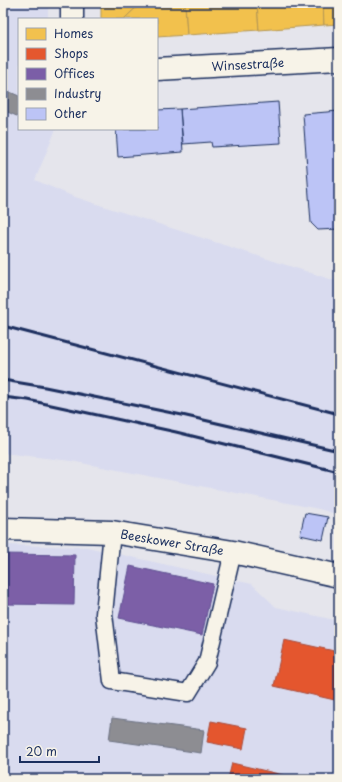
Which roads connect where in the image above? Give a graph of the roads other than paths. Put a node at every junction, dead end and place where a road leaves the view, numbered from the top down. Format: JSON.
{"nodes":[{"id":1,"x":72,"y":3,"type":"edge"},
{"id":2,"x":72,"y":18,"type":"edge"},
{"id":3,"x":339,"y":59,"type":"edge"},
{"id":4,"x":158,"y":69,"type":"edge"},
{"id":5,"x":3,"y":529,"type":"edge"},
{"id":6,"x":112,"y":532,"type":"junction"},
{"id":7,"x":233,"y":552,"type":"junction"},
{"id":8,"x":339,"y":576,"type":"edge"}],
"edges":[{"from":1,"to":2,"type":"street"},
{"from":3,"to":4,"type":"street","name":"Winsestraße"},
{"from":5,"to":6,"type":"street","name":"Beeskower Straße"},
{"from":6,"to":7,"type":"street","name":"Beeskower Straße"},
{"from":6,"to":7,"type":"lane"},
{"from":7,"to":8,"type":"street","name":"Beeskower Straße"}]}
